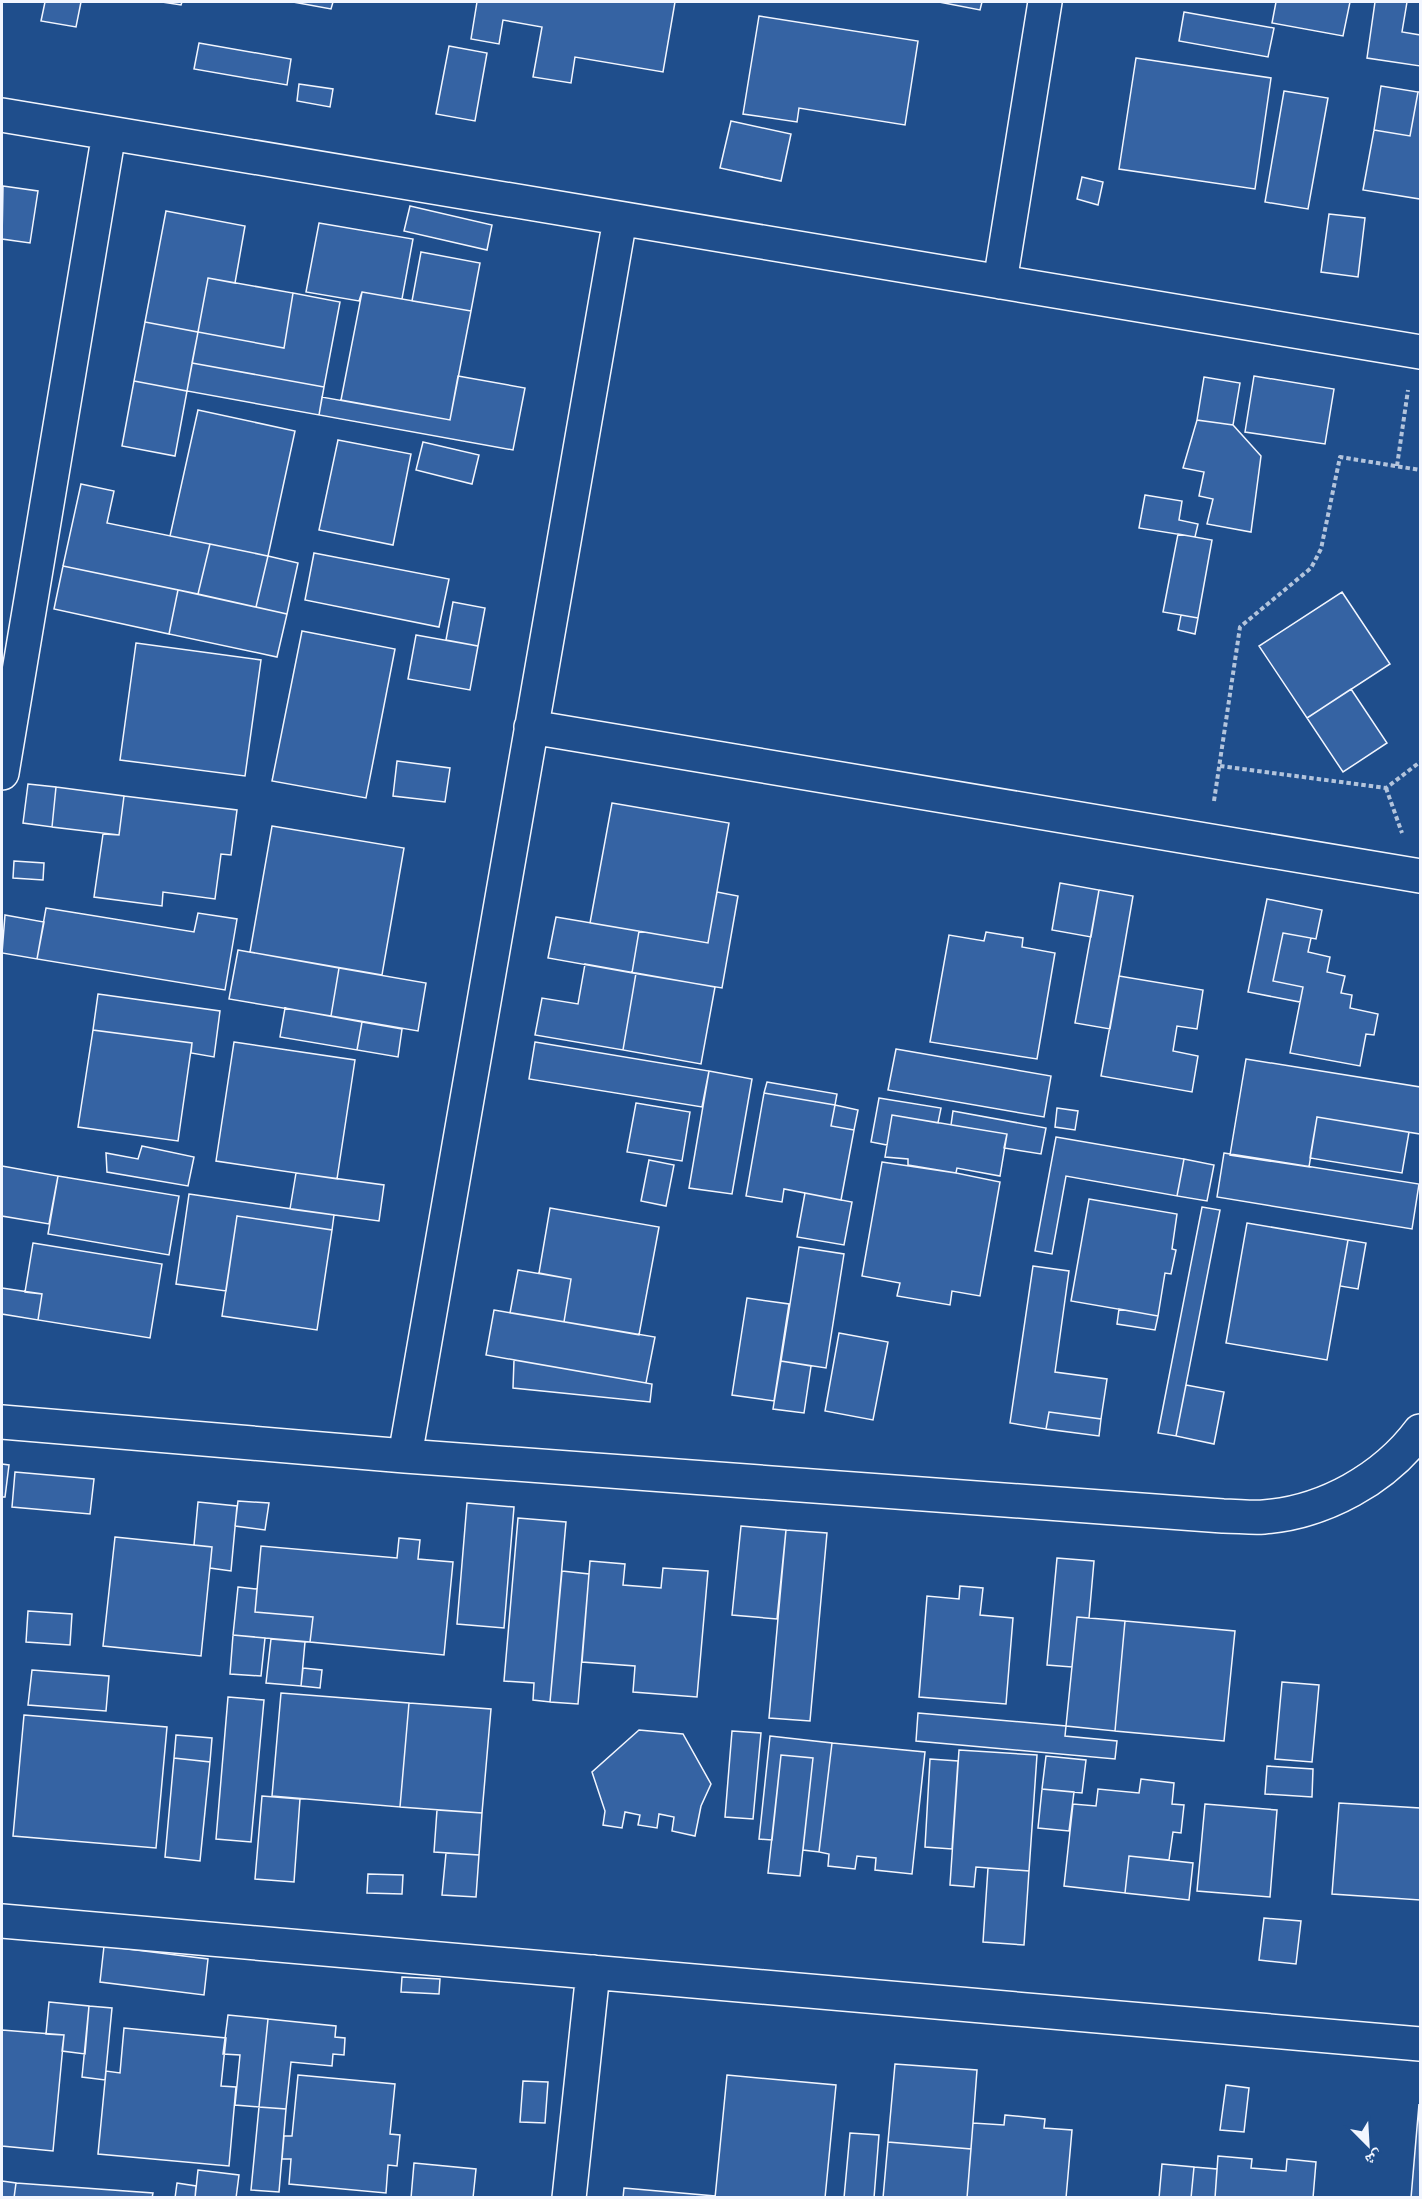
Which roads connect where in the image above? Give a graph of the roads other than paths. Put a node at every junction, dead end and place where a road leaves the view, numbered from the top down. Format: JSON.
{"nodes":[{"id":1,"x":1045,"y":2,"type":"edge"},
{"id":2,"x":2,"y":115,"type":"edge"},
{"id":3,"x":109,"y":133,"type":"junction"},
{"id":4,"x":620,"y":219,"type":"junction"},
{"id":5,"x":1000,"y":282,"type":"junction"},
{"id":6,"x":1417,"y":351,"type":"edge"},
{"id":7,"x":531,"y":727,"type":"junction"},
{"id":8,"x":2,"y":773,"type":"edge"},
{"id":9,"x":1420,"y":876,"type":"edge"},
{"id":10,"x":2,"y":1422,"type":"edge"},
{"id":11,"x":1420,"y":1431,"type":"edge"},
{"id":12,"x":405,"y":1456,"type":"junction"},
{"id":13,"x":2,"y":1921,"type":"edge"},
{"id":14,"x":593,"y":1972,"type":"junction"},
{"id":15,"x":1420,"y":2044,"type":"edge"},
{"id":16,"x":569,"y":2198,"type":"edge"}],
"edges":[{"from":1,"to":5,"type":"street"},
{"from":2,"to":3,"type":"street"},
{"from":3,"to":4,"type":"street"},
{"from":3,"to":8,"type":"street"},
{"from":4,"to":5,"type":"street"},
{"from":4,"to":7,"type":"street"},
{"from":5,"to":6,"type":"street"},
{"from":7,"to":9,"type":"street"},
{"from":7,"to":12,"type":"street"},
{"from":10,"to":12,"type":"street"},
{"from":11,"to":12,"type":"street"},
{"from":13,"to":14,"type":"street"},
{"from":14,"to":15,"type":"street"},
{"from":14,"to":16,"type":"street"}]}
